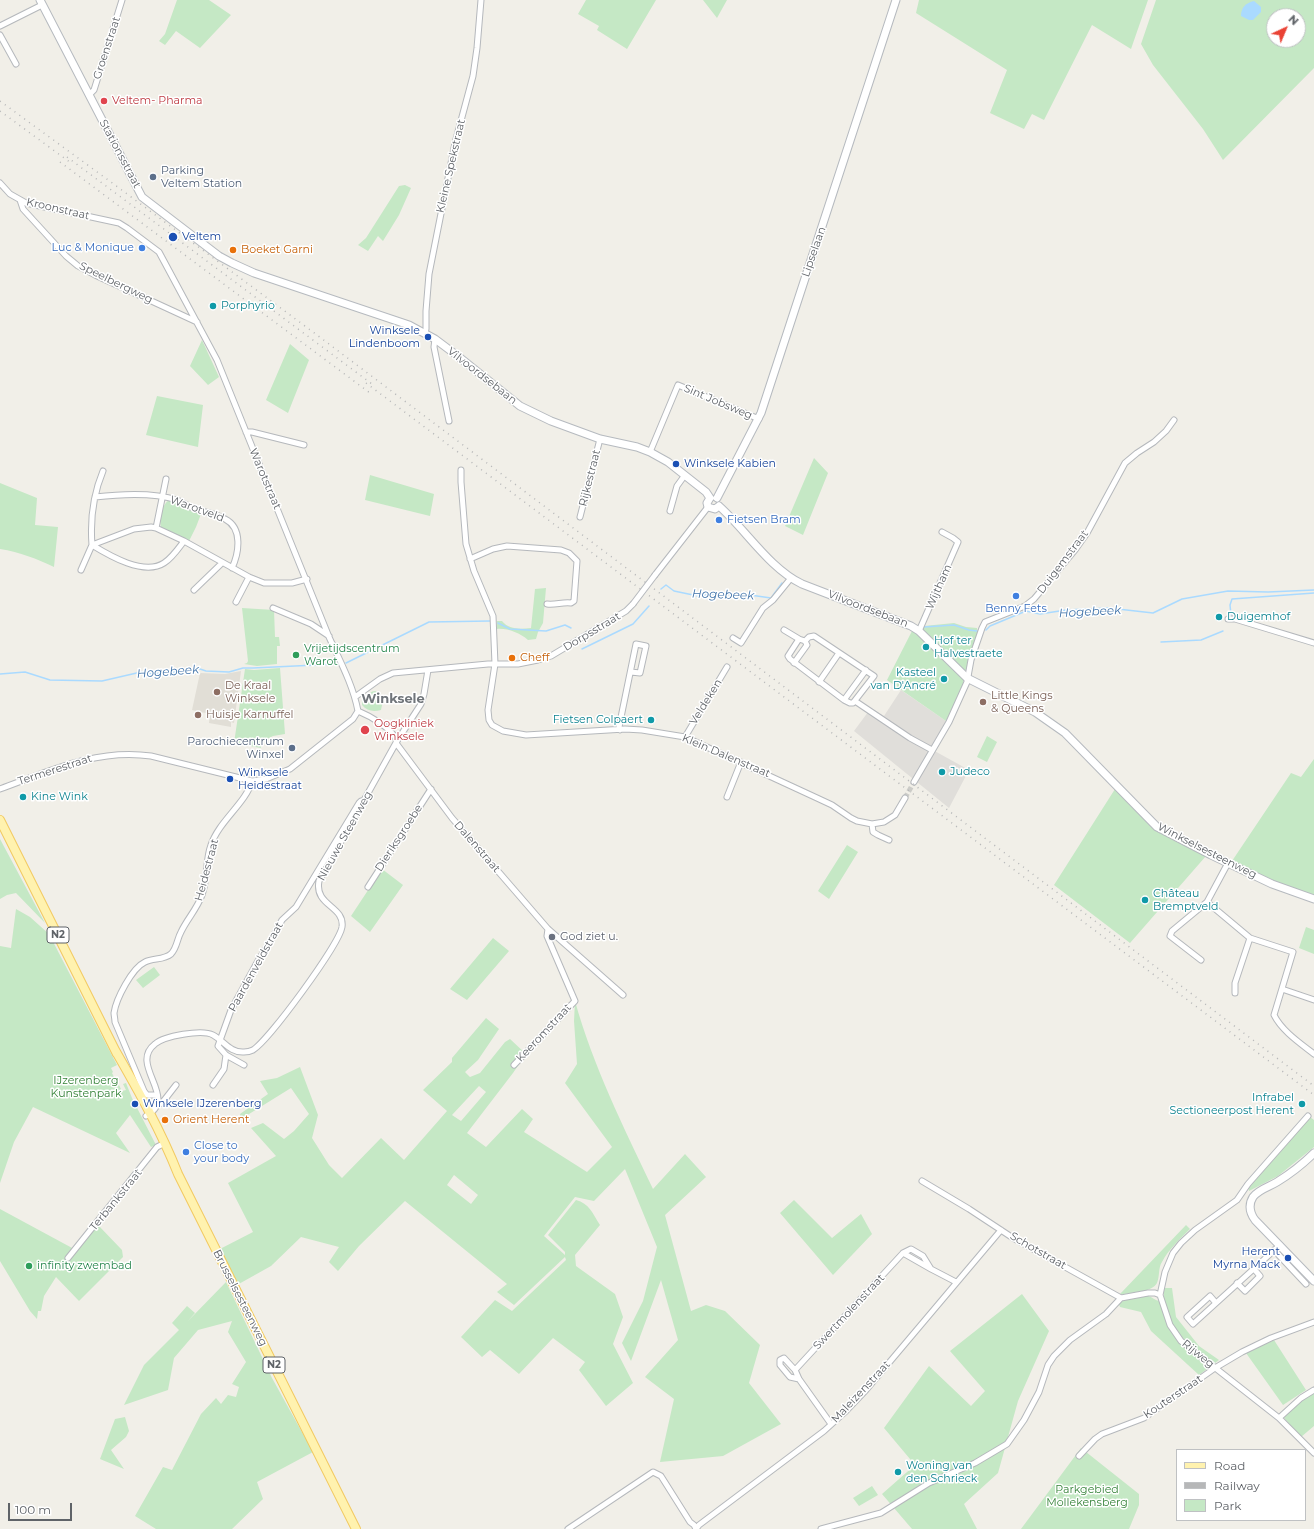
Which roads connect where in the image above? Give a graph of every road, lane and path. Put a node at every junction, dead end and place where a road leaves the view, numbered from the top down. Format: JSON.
{"nodes":[{"id":1,"x":122,"y":0,"type":"edge"},
{"id":2,"x":481,"y":0,"type":"edge"},
{"id":3,"x":896,"y":0,"type":"edge"},
{"id":4,"x":41,"y":2,"type":"edge"},
{"id":5,"x":0,"y":26,"type":"edge"},
{"id":6,"x":0,"y":35,"type":"edge"},
{"id":7,"x":16,"y":64,"type":"dead end"},
{"id":8,"x":89,"y":95,"type":"junction"},
{"id":9,"x":0,"y":184,"type":"edge"},
{"id":10,"x":20,"y":200,"type":"junction"},
{"id":11,"x":26,"y":203,"type":"junction"},
{"id":12,"x":28,"y":214,"type":"junction"},
{"id":13,"x":159,"y":252,"type":"joint"},
{"id":14,"x":244,"y":269,"type":"joint"},
{"id":15,"x":196,"y":322,"type":"junction"},
{"id":16,"x":425,"y":333,"type":"junction"},
{"id":17,"x":435,"y":339,"type":"junction"},
{"id":18,"x":759,"y":419,"type":"junction"},
{"id":19,"x":1174,"y":420,"type":"dead end"},
{"id":20,"x":449,"y":421,"type":"dead end"},
{"id":21,"x":246,"y":432,"type":"junction"},
{"id":22,"x":600,"y":439,"type":"junction"},
{"id":23,"x":304,"y":445,"type":"dead end"},
{"id":24,"x":650,"y":452,"type":"junction"},
{"id":25,"x":461,"y":470,"type":"dead end"},
{"id":26,"x":103,"y":471,"type":"dead end"},
{"id":27,"x":685,"y":475,"type":"junction"},
{"id":28,"x":166,"y":479,"type":"dead end"},
{"id":29,"x":95,"y":496,"type":"junction"},
{"id":30,"x":163,"y":498,"type":"junction"},
{"id":31,"x":715,"y":501,"type":"junction"},
{"id":32,"x":708,"y":507,"type":"junction"},
{"id":33,"x":670,"y":511,"type":"dead end"},
{"id":34,"x":580,"y":518,"type":"dead end"},
{"id":35,"x":156,"y":528,"type":"junction"},
{"id":36,"x":942,"y":532,"type":"dead end"},
{"id":37,"x":184,"y":541,"type":"junction"},
{"id":38,"x":92,"y":546,"type":"junction"},
{"id":39,"x":470,"y":559,"type":"junction"},
{"id":40,"x":222,"y":563,"type":"junction"},
{"id":41,"x":232,"y":568,"type":"junction"},
{"id":42,"x":81,"y":570,"type":"dead end"},
{"id":43,"x":249,"y":577,"type":"junction"},
{"id":44,"x":791,"y":578,"type":"junction"},
{"id":45,"x":307,"y":579,"type":"junction"},
{"id":46,"x":194,"y":590,"type":"dead end"},
{"id":47,"x":236,"y":602,"type":"dead end"},
{"id":48,"x":547,"y":604,"type":"dead end"},
{"id":49,"x":273,"y":608,"type":"dead end"},
{"id":50,"x":1228,"y":619,"type":"dead end"},
{"id":51,"x":784,"y":630,"type":"dead end"},
{"id":52,"x":919,"y":631,"type":"junction"},
{"id":53,"x":329,"y":636,"type":"junction"},
{"id":54,"x":733,"y":638,"type":"dead end"},
{"id":55,"x":799,"y":639,"type":"junction"},
{"id":56,"x":805,"y":641,"type":"junction"},
{"id":57,"x":1314,"y":643,"type":"edge"},
{"id":58,"x":840,"y":653,"type":"junction"},
{"id":59,"x":794,"y":663,"type":"junction"},
{"id":60,"x":495,"y":664,"type":"junction"},
{"id":61,"x":727,"y":667,"type":"dead end"},
{"id":62,"x":428,"y":670,"type":"junction"},
{"id":63,"x":866,"y":670,"type":"junction"},
{"id":64,"x":631,"y":672,"type":"junction"},
{"id":65,"x":967,"y":678,"type":"junction"},
{"id":66,"x":819,"y":682,"type":"junction"},
{"id":67,"x":356,"y":697,"type":"junction"},
{"id":68,"x":844,"y":700,"type":"junction"},
{"id":69,"x":855,"y":701,"type":"junction"},
{"id":70,"x":358,"y":711,"type":"junction"},
{"id":71,"x":620,"y":730,"type":"junction"},
{"id":72,"x":685,"y":737,"type":"junction"},
{"id":73,"x":396,"y":742,"type":"junction"},
{"id":74,"x":932,"y":750,"type":"junction"},
{"id":75,"x":742,"y":762,"type":"junction"},
{"id":76,"x":252,"y":781,"type":"junction"},
{"id":77,"x":914,"y":782,"type":"tunnel mouth"},
{"id":78,"x":1114,"y":783,"type":"joint"},
{"id":79,"x":0,"y":789,"type":"edge"},
{"id":80,"x":431,"y":789,"type":"junction"},
{"id":81,"x":727,"y":798,"type":"dead end"},
{"id":82,"x":906,"y":798,"type":"tunnel mouth"},
{"id":83,"x":364,"y":802,"type":"junction"},
{"id":84,"x":0,"y":820,"type":"edge"},
{"id":85,"x":872,"y":824,"type":"junction"},
{"id":86,"x":888,"y":840,"type":"dead end"},
{"id":87,"x":1228,"y":863,"type":"junction"},
{"id":88,"x":368,"y":887,"type":"dead end"},
{"id":89,"x":1314,"y":899,"type":"edge"},
{"id":90,"x":1207,"y":902,"type":"junction"},
{"id":91,"x":548,"y":929,"type":"junction"},
{"id":92,"x":1250,"y":938,"type":"junction"},
{"id":93,"x":1201,"y":960,"type":"dead end"},
{"id":94,"x":1282,"y":988,"type":"junction"},
{"id":95,"x":1235,"y":993,"type":"dead end"},
{"id":96,"x":623,"y":995,"type":"dead end"},
{"id":97,"x":1314,"y":1000,"type":"edge"},
{"id":98,"x":575,"y":1001,"type":"joint"},
{"id":99,"x":219,"y":1040,"type":"junction"},
{"id":100,"x":1314,"y":1054,"type":"edge"},
{"id":101,"x":226,"y":1055,"type":"junction"},
{"id":102,"x":244,"y":1064,"type":"dead end"},
{"id":103,"x":514,"y":1066,"type":"dead end"},
{"id":104,"x":213,"y":1085,"type":"dead end"},
{"id":105,"x":176,"y":1086,"type":"dead end"},
{"id":106,"x":158,"y":1095,"type":"junction"},
{"id":107,"x":157,"y":1105,"type":"junction"},
{"id":108,"x":148,"y":1115,"type":"junction"},
{"id":109,"x":1308,"y":1116,"type":"dead end"},
{"id":110,"x":163,"y":1144,"type":"junction"},
{"id":111,"x":1314,"y":1153,"type":"edge"},
{"id":112,"x":922,"y":1181,"type":"dead end"},
{"id":113,"x":1001,"y":1230,"type":"junction"},
{"id":114,"x":1277,"y":1248,"type":"junction"},
{"id":115,"x":68,"y":1258,"type":"dead end"},
{"id":116,"x":1254,"y":1269,"type":"junction"},
{"id":117,"x":1314,"y":1281,"type":"edge"},
{"id":118,"x":956,"y":1282,"type":"junction"},
{"id":119,"x":1238,"y":1283,"type":"junction"},
{"id":120,"x":1306,"y":1284,"type":"dead end"},
{"id":121,"x":1160,"y":1295,"type":"junction"},
{"id":122,"x":1121,"y":1298,"type":"junction"},
{"id":123,"x":1216,"y":1303,"type":"junction"},
{"id":124,"x":1314,"y":1322,"type":"edge"},
{"id":125,"x":1215,"y":1368,"type":"junction"},
{"id":126,"x":795,"y":1370,"type":"junction"},
{"id":127,"x":799,"y":1379,"type":"junction"},
{"id":128,"x":1314,"y":1390,"type":"edge"},
{"id":129,"x":1279,"y":1418,"type":"junction"},
{"id":130,"x":831,"y":1424,"type":"junction"},
{"id":131,"x":1314,"y":1453,"type":"edge"},
{"id":132,"x":1079,"y":1456,"type":"dead end"},
{"id":133,"x":356,"y":1529,"type":"edge"},
{"id":134,"x":568,"y":1529,"type":"edge"},
{"id":135,"x":696,"y":1529,"type":"edge"},
{"id":136,"x":821,"y":1529,"type":"edge"}],
"edges":[{"from":1,"to":8,"type":"street","name":"Groenstraat"},
{"from":2,"to":16,"type":"street","name":"Kleine Spekstraat"},
{"from":3,"to":18,"type":"street","name":"Lipselaan"},
{"from":4,"to":5,"type":"street"},
{"from":4,"to":8,"type":"street","name":"Stationsstraat"},
{"from":6,"to":7,"type":"street"},
{"from":8,"to":14,"type":"street","name":"Stationsstraat"},
{"from":9,"to":10,"type":"street","name":"Kroonstraat"},
{"from":10,"to":11,"type":"street","name":"Kroonstraat"},
{"from":10,"to":12,"type":"street","name":"Speelbergweg"},
{"from":11,"to":12,"type":"street"},
{"from":11,"to":13,"type":"street","name":"Kroonstraat"},
{"from":12,"to":15,"type":"street","name":"Speelbergweg"},
{"from":13,"to":15,"type":"street","name":"Warotstraat"},
{"from":14,"to":16,"type":"street","name":"Vilvoordsebaan"},
{"from":15,"to":21,"type":"street","name":"Warotstraat"},
{"from":16,"to":17,"type":"street","name":"Vilvoordsebaan"},
{"from":17,"to":20,"type":"street"},
{"from":17,"to":22,"type":"street","name":"Vilvoordsebaan"},
{"from":18,"to":24,"type":"street","name":"Sint Jobsweg"},
{"from":18,"to":31,"type":"street","name":"Lipselaan"},
{"from":19,"to":65,"type":"street","name":"Duigemstraat"},
{"from":21,"to":23,"type":"street"},
{"from":21,"to":45,"type":"street","name":"Warotstraat"},
{"from":22,"to":24,"type":"street","name":"Vilvoordsebaan"},
{"from":22,"to":34,"type":"street","name":"Rijkestraat"},
{"from":24,"to":27,"type":"street","name":"Vilvoordsebaan"},
{"from":25,"to":39,"type":"street","name":"Klein Dalenstraat"},
{"from":26,"to":29,"type":"street"},
{"from":27,"to":31,"type":"street","name":"Vilvoordsebaan"},
{"from":27,"to":33,"type":"street"},
{"from":28,"to":30,"type":"street","name":"Warotveld"},
{"from":29,"to":30,"type":"street","name":"Warotveld"},
{"from":29,"to":38,"type":"street"},
{"from":30,"to":35,"type":"street","name":"Warotveld"},
{"from":30,"to":41,"type":"street","name":"Warotveld"},
{"from":31,"to":32,"type":"street","name":"Lipselaan"},
{"from":31,"to":32,"type":"street"},
{"from":31,"to":44,"type":"street","name":"Vilvoordsebaan"},
{"from":32,"to":60,"type":"street","name":"Dorpsstraat","bridge":true},
{"from":35,"to":37,"type":"street"},
{"from":35,"to":38,"type":"street"},
{"from":36,"to":52,"type":"street","name":"Wijtham"},
{"from":37,"to":38,"type":"street"},
{"from":37,"to":40,"type":"street"},
{"from":38,"to":42,"type":"street"},
{"from":39,"to":48,"type":"street"},
{"from":39,"to":60,"type":"street","name":"Klein Dalenstraat"},
{"from":40,"to":41,"type":"street"},
{"from":40,"to":46,"type":"street"},
{"from":41,"to":43,"type":"street"},
{"from":43,"to":45,"type":"street"},
{"from":43,"to":47,"type":"street"},
{"from":44,"to":52,"type":"street","name":"Vilvoordsebaan"},
{"from":44,"to":54,"type":"street"},
{"from":45,"to":53,"type":"street","name":"Warotstraat"},
{"from":49,"to":53,"type":"street"},
{"from":50,"to":57,"type":"street"},
{"from":51,"to":55,"type":"street"},
{"from":52,"to":65,"type":"street","name":"Vilvoordsebaan"},
{"from":53,"to":67,"type":"street","name":"Warotstraat"},
{"from":55,"to":56,"type":"street"},
{"from":55,"to":59,"type":"street"},
{"from":56,"to":58,"type":"street"},
{"from":56,"to":59,"type":"street"},
{"from":58,"to":63,"type":"street"},
{"from":58,"to":66,"type":"street"},
{"from":59,"to":66,"type":"street"},
{"from":60,"to":62,"type":"street","name":"Dorpsstraat"},
{"from":60,"to":71,"type":"street","name":"Klein Dalenstraat"},
{"from":61,"to":72,"type":"street","name":"Veldeken"},
{"from":62,"to":67,"type":"street","name":"Dorpsstraat"},
{"from":62,"to":73,"type":"street"},
{"from":63,"to":68,"type":"street"},
{"from":63,"to":69,"type":"street"},
{"from":64,"to":64,"type":"street"},
{"from":64,"to":71,"type":"street"},
{"from":65,"to":74,"type":"street"},
{"from":65,"to":78,"type":"street","name":"Vilvoordsebaan"},
{"from":66,"to":68,"type":"street"},
{"from":67,"to":70,"type":"street","name":"Warotstraat"},
{"from":68,"to":69,"type":"street"},
{"from":69,"to":74,"type":"street"},
{"from":70,"to":73,"type":"street","name":"Dalenstraat"},
{"from":70,"to":76,"type":"street"},
{"from":71,"to":72,"type":"street","name":"Klein Dalenstraat"},
{"from":72,"to":75,"type":"street","name":"Klein Dalenstraat"},
{"from":73,"to":80,"type":"street","name":"Dalenstraat"},
{"from":73,"to":83,"type":"street","name":"Nieuwe Steenweg"},
{"from":74,"to":77,"type":"street"},
{"from":75,"to":81,"type":"street"},
{"from":75,"to":85,"type":"street","name":"Klein Dalenstraat"},
{"from":76,"to":79,"type":"street","name":"Termerestraat"},
{"from":76,"to":106,"type":"street","name":"Heidestraat"},
{"from":78,"to":87,"type":"street","name":"Winkselsesteenweg"},
{"from":80,"to":88,"type":"street","name":"Dieriksgroebe"},
{"from":80,"to":91,"type":"street","name":"Dalenstraat"},
{"from":82,"to":85,"type":"street"},
{"from":83,"to":99,"type":"street","name":"Paardenveldstraat"},
{"from":83,"to":99,"type":"street","name":"Nieuwe Steenweg"},
{"from":84,"to":108,"type":"main road","name":"Brusselsesteenweg","number":"N2"},
{"from":85,"to":86,"type":"street"},
{"from":87,"to":89,"type":"street","name":"Winkselsesteenweg"},
{"from":87,"to":90,"type":"street"},
{"from":90,"to":92,"type":"street"},
{"from":90,"to":93,"type":"street"},
{"from":91,"to":96,"type":"street"},
{"from":91,"to":98,"type":"street","name":"Dalenstraat"},
{"from":92,"to":94,"type":"street"},
{"from":92,"to":95,"type":"street"},
{"from":94,"to":97,"type":"street"},
{"from":94,"to":100,"type":"street"},
{"from":98,"to":103,"type":"street","name":"Keeromstraat"},
{"from":99,"to":101,"type":"street"},
{"from":99,"to":106,"type":"street","name":"Nieuwe Steenweg"},
{"from":101,"to":102,"type":"street"},
{"from":101,"to":104,"type":"street"},
{"from":105,"to":107,"type":"street"},
{"from":106,"to":107,"type":"street","name":"Nieuwe Steenweg"},
{"from":107,"to":108,"type":"street"},
{"from":108,"to":110,"type":"main road","name":"Brusselsesteenweg","number":"N2"},
{"from":109,"to":121,"type":"street","name":"Rijweg"},
{"from":110,"to":115,"type":"street","name":"Terbankstraat"},
{"from":110,"to":133,"type":"main road","name":"Brusselsesteenweg","number":"N2"},
{"from":111,"to":114,"type":"street"},
{"from":112,"to":113,"type":"street","name":"Schotstraat"},
{"from":113,"to":118,"type":"street","name":"Maleizenstraat"},
{"from":113,"to":122,"type":"street","name":"Schotstraat"},
{"from":114,"to":116,"type":"street"},
{"from":114,"to":117,"type":"street"},
{"from":114,"to":120,"type":"street"},
{"from":116,"to":119,"type":"street"},
{"from":116,"to":119,"type":"street"},
{"from":118,"to":126,"type":"street","name":"Swertmolenstraat"},
{"from":118,"to":130,"type":"street","name":"Maleizenstraat"},
{"from":119,"to":123,"type":"street"},
{"from":121,"to":122,"type":"street"},
{"from":121,"to":125,"type":"street","name":"Rijweg"},
{"from":122,"to":136,"type":"street"},
{"from":123,"to":123,"type":"street"},
{"from":124,"to":125,"type":"street","name":"Kouterstraat"},
{"from":125,"to":129,"type":"street","name":"Rijweg"},
{"from":125,"to":132,"type":"street","name":"Kouterstraat"},
{"from":126,"to":127,"type":"street"},
{"from":126,"to":127,"type":"street"},
{"from":127,"to":130,"type":"street"},
{"from":128,"to":129,"type":"street"},
{"from":129,"to":131,"type":"street","name":"Rijweg"},
{"from":130,"to":135,"type":"street","name":"Maleizenstraat"},
{"from":134,"to":135,"type":"street"}]}
